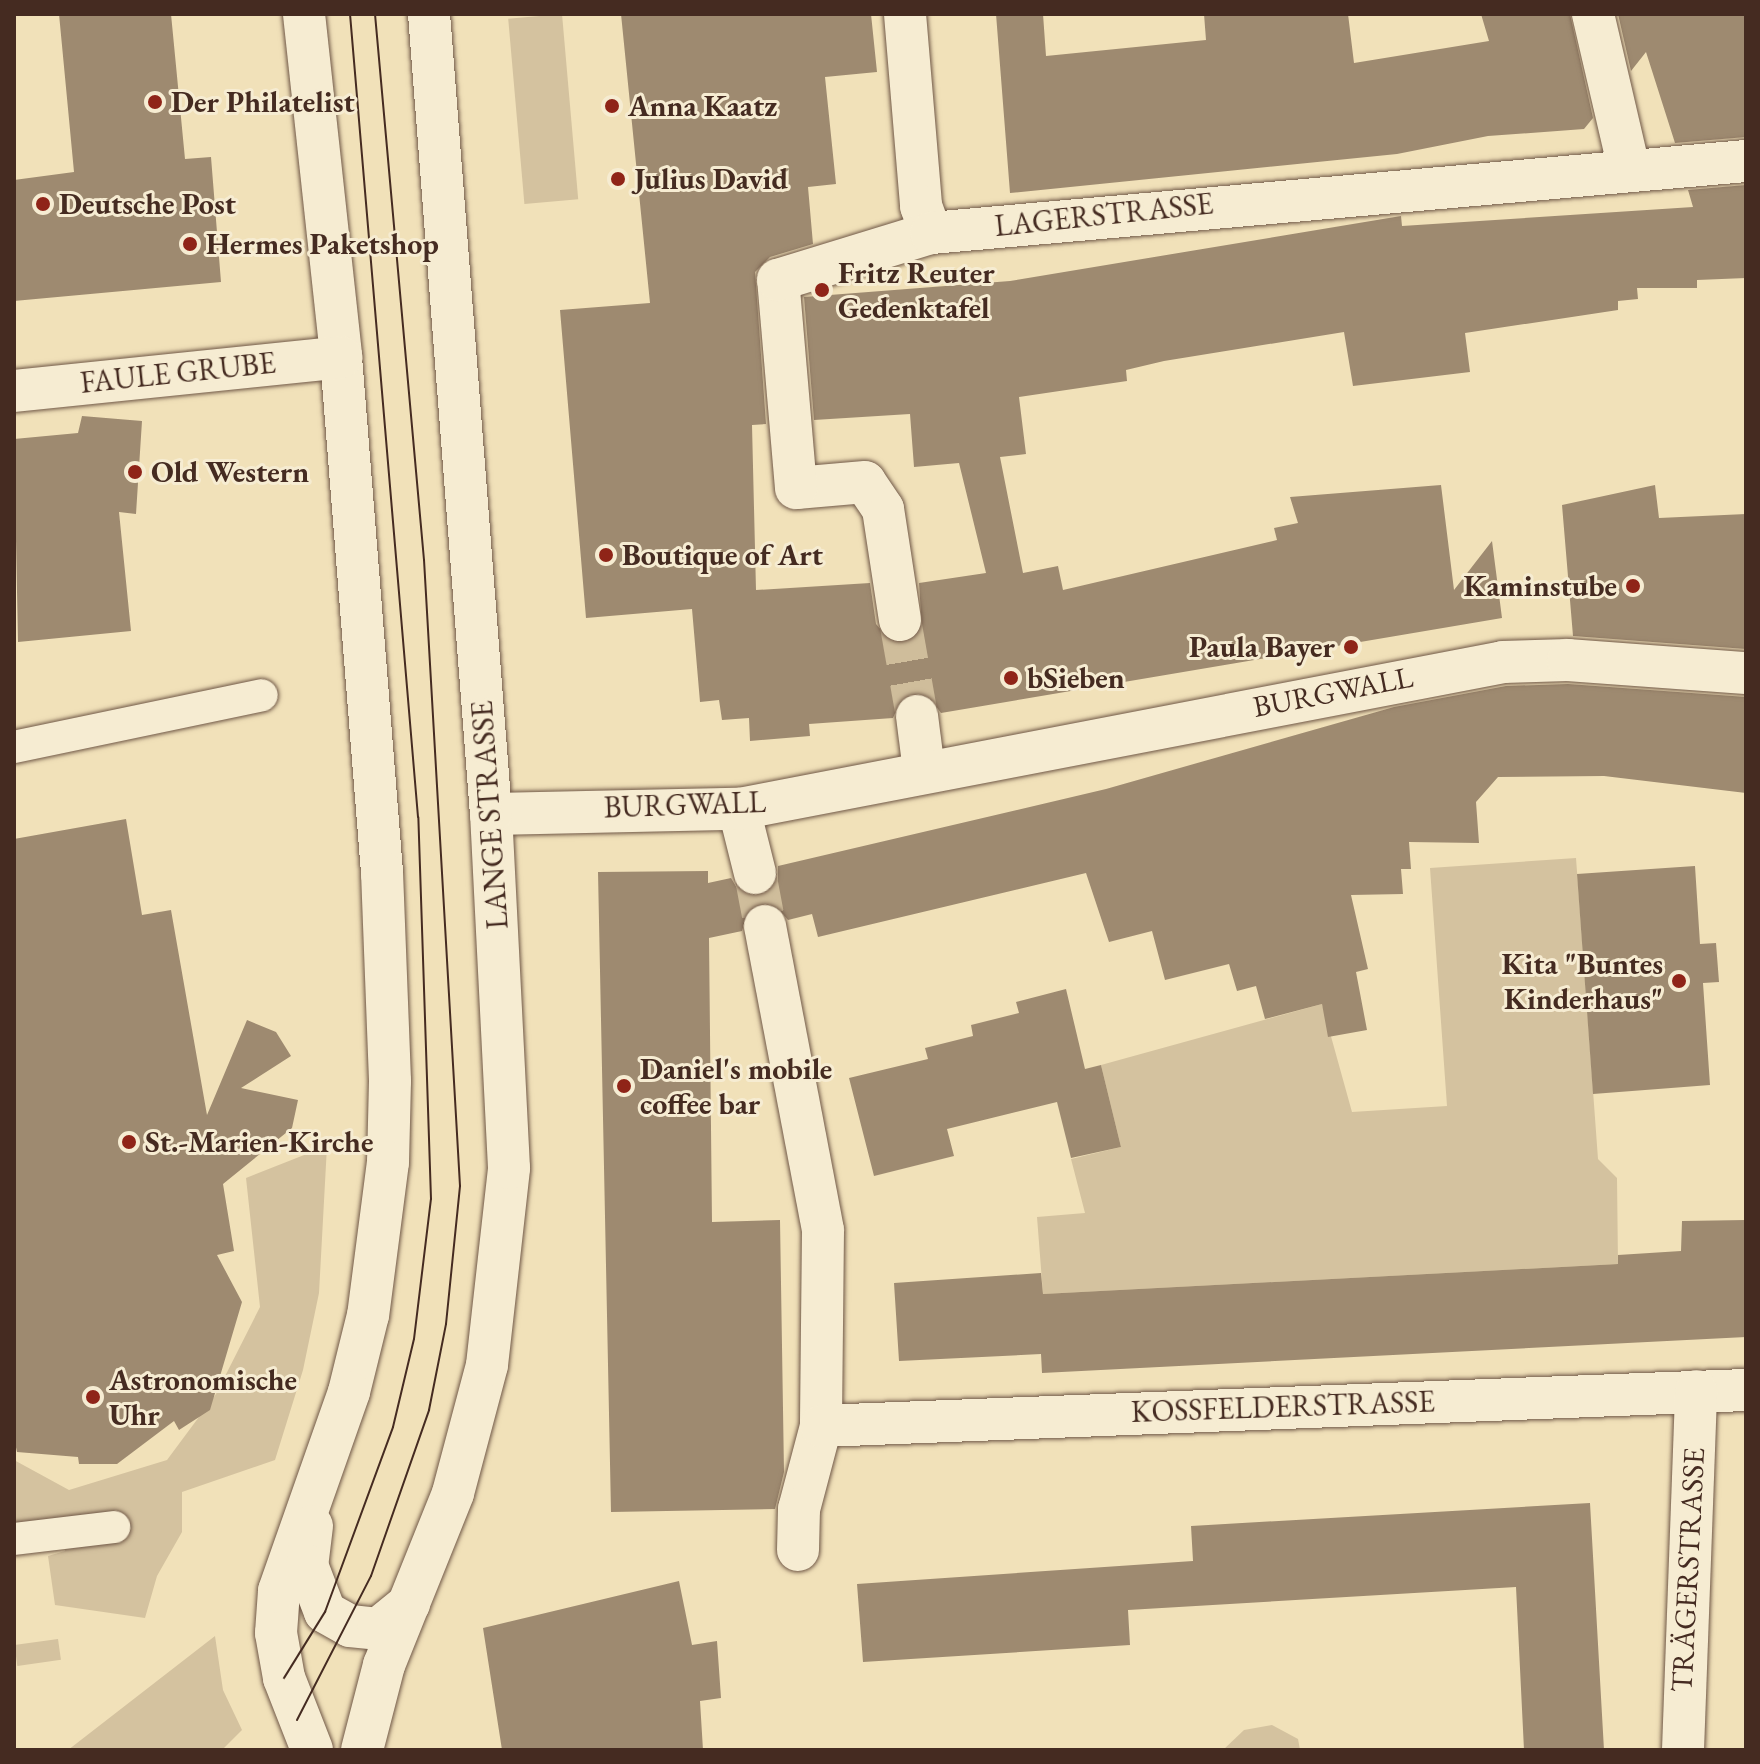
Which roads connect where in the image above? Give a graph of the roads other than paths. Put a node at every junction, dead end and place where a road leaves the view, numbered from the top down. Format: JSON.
{"nodes":[{"id":1,"x":304,"y":14,"type":"edge"},
{"id":2,"x":429,"y":14,"type":"edge"},
{"id":3,"x":905,"y":14,"type":"edge"},
{"id":4,"x":1593,"y":14,"type":"edge"},
{"id":5,"x":1746,"y":161,"type":"edge"},
{"id":6,"x":1629,"y":169,"type":"junction"},
{"id":7,"x":931,"y":233,"type":"junction"},
{"id":8,"x":341,"y":357,"type":"junction"},
{"id":9,"x":14,"y":391,"type":"edge"},
{"id":10,"x":900,"y":620,"type":"tunnel mouth"},
{"id":11,"x":1746,"y":673,"type":"edge"},
{"id":12,"x":262,"y":695,"type":"dead end"},
{"id":13,"x":917,"y":716,"type":"tunnel mouth"},
{"id":14,"x":14,"y":747,"type":"edge"},
{"id":15,"x":924,"y":771,"type":"junction"},
{"id":16,"x":739,"y":809,"type":"junction"},
{"id":17,"x":491,"y":814,"type":"junction"},
{"id":18,"x":755,"y":873,"type":"tunnel mouth"},
{"id":19,"x":765,"y":926,"type":"tunnel mouth"},
{"id":20,"x":1746,"y":1390,"type":"edge"},
{"id":21,"x":1696,"y":1391,"type":"junction"},
{"id":22,"x":821,"y":1426,"type":"junction"},
{"id":23,"x":316,"y":1494,"type":"junction"},
{"id":24,"x":114,"y":1527,"type":"dead end"},
{"id":25,"x":14,"y":1539,"type":"edge"},
{"id":26,"x":798,"y":1550,"type":"dead end"},
{"id":27,"x":409,"y":1604,"type":"junction"},
{"id":28,"x":312,"y":1750,"type":"edge"},
{"id":29,"x":362,"y":1750,"type":"edge"},
{"id":30,"x":1683,"y":1750,"type":"edge"}],
"edges":[{"from":1,"to":8,"type":"street","name":"LANGE STRASSE"},
{"from":2,"to":17,"type":"street","name":"LANGE STRASSE"},
{"from":3,"to":7,"type":"street"},
{"from":4,"to":6,"type":"street"},
{"from":5,"to":6,"type":"street","name":"LAGERSTRASSE"},
{"from":6,"to":7,"type":"street","name":"LAGERSTRASSE"},
{"from":7,"to":10,"type":"street","name":"LAGERSTRASSE"},
{"from":8,"to":9,"type":"street","name":"FAULE GRUBE"},
{"from":8,"to":23,"type":"street","name":"LANGE STRASSE"},
{"from":11,"to":15,"type":"street","name":"BURGWALL"},
{"from":12,"to":14,"type":"street"},
{"from":13,"to":15,"type":"street"},
{"from":15,"to":16,"type":"street","name":"BURGWALL"},
{"from":16,"to":17,"type":"street","name":"BURGWALL"},
{"from":16,"to":18,"type":"street"},
{"from":17,"to":27,"type":"street","name":"LANGE STRASSE"},
{"from":19,"to":22,"type":"street"},
{"from":20,"to":21,"type":"street","name":"KOSSFELDERSTRASSE"},
{"from":21,"to":22,"type":"street","name":"KOSSFELDERSTRASSE"},
{"from":21,"to":30,"type":"street","name":"TRÄGERSTRASSE"},
{"from":22,"to":26,"type":"street"},
{"from":23,"to":27,"type":"street","name":"LANGE STRASSE"},
{"from":23,"to":28,"type":"street","name":"LANGE STRASSE"},
{"from":24,"to":25,"type":"street"},
{"from":27,"to":29,"type":"street","name":"LANGE STRASSE"}]}
